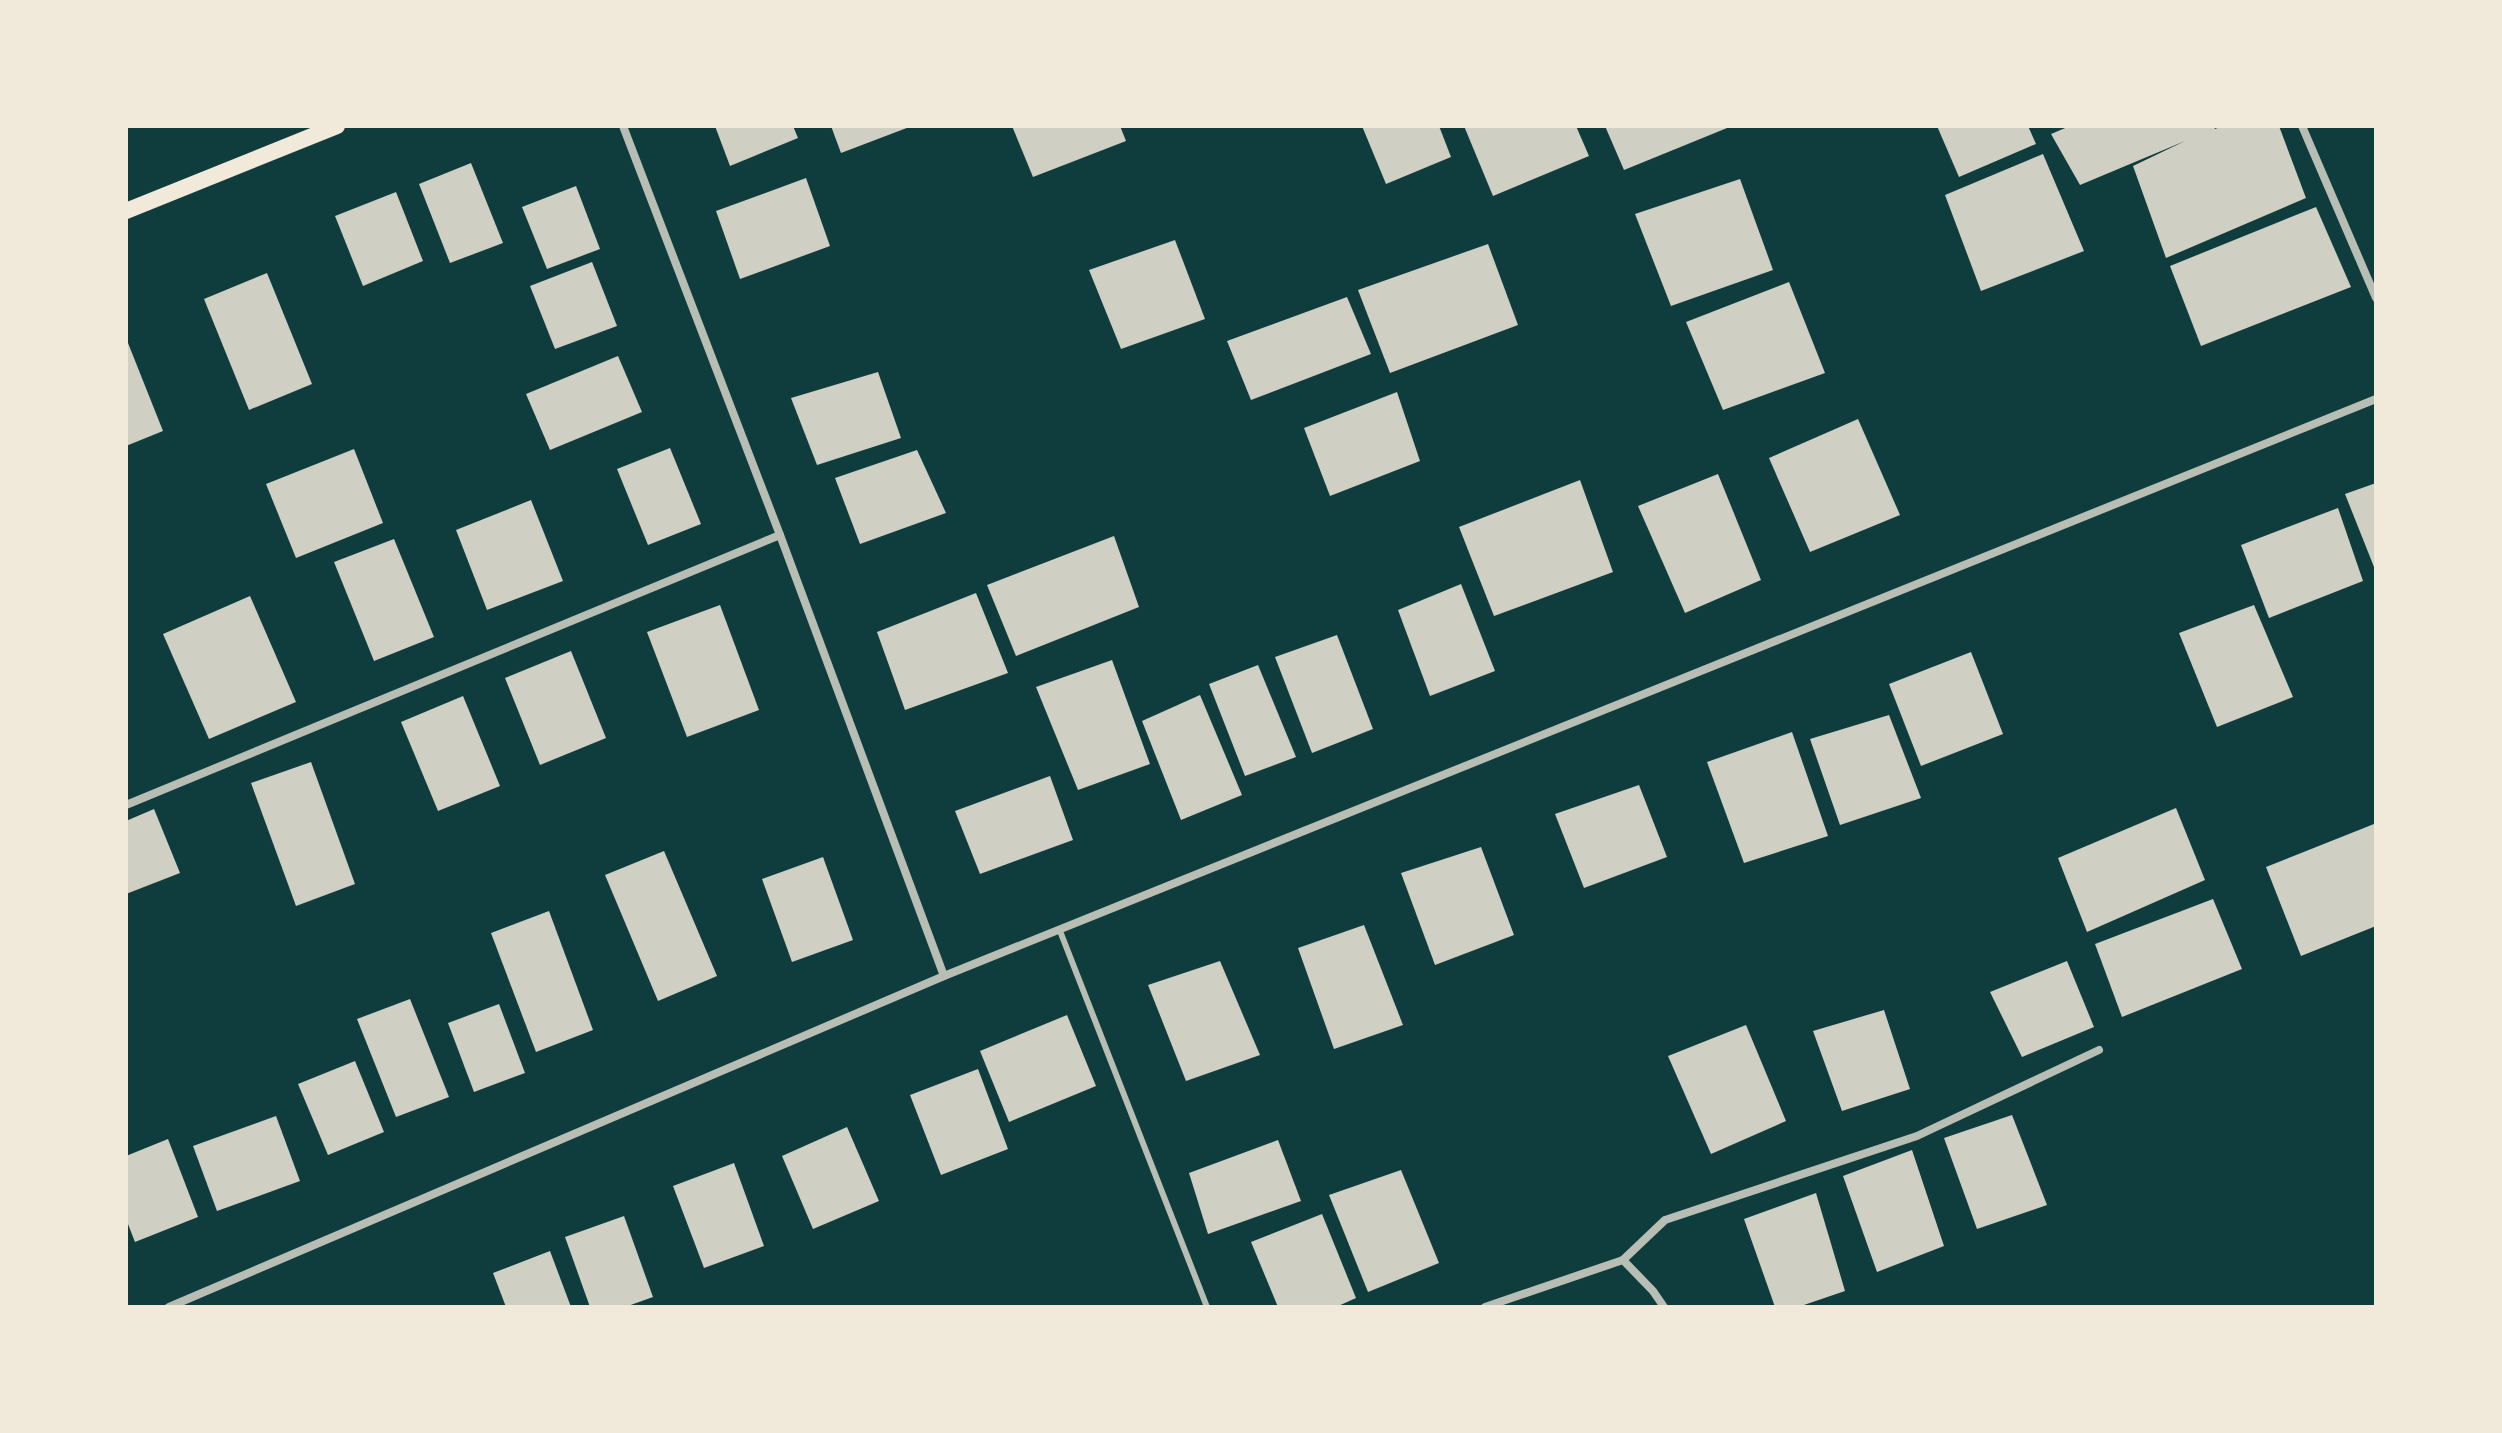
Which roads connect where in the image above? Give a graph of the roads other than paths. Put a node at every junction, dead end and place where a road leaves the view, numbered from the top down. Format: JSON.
{"nodes":[{"id":1,"x":337,"y":126,"type":"edge"},
{"id":2,"x":623,"y":126,"type":"edge"},
{"id":3,"x":2302,"y":126,"type":"edge"},
{"id":4,"x":126,"y":211,"type":"edge"},
{"id":5,"x":2376,"y":298,"type":"edge"},
{"id":6,"x":2376,"y":399,"type":"edge"},
{"id":7,"x":780,"y":535,"type":"junction"},
{"id":8,"x":126,"y":805,"type":"edge"},
{"id":9,"x":1060,"y":931,"type":"junction"},
{"id":10,"x":944,"y":976,"type":"junction"},
{"id":11,"x":2099,"y":1050,"type":"dead end"},
{"id":12,"x":1623,"y":1260,"type":"junction"},
{"id":13,"x":169,"y":1307,"type":"edge"},
{"id":14,"x":1207,"y":1307,"type":"edge"},
{"id":15,"x":1485,"y":1307,"type":"edge"},
{"id":16,"x":1664,"y":1307,"type":"edge"}],
"edges":[{"from":1,"to":4,"type":"main road"},
{"from":2,"to":7,"type":"street"},
{"from":3,"to":5,"type":"street"},
{"from":6,"to":9,"type":"street"},
{"from":7,"to":8,"type":"street"},
{"from":7,"to":10,"type":"street"},
{"from":9,"to":10,"type":"street"},
{"from":9,"to":14,"type":"lane"},
{"from":10,"to":13,"type":"street"},
{"from":11,"to":12,"type":"street"},
{"from":12,"to":15,"type":"street"},
{"from":12,"to":16,"type":"street"}]}
